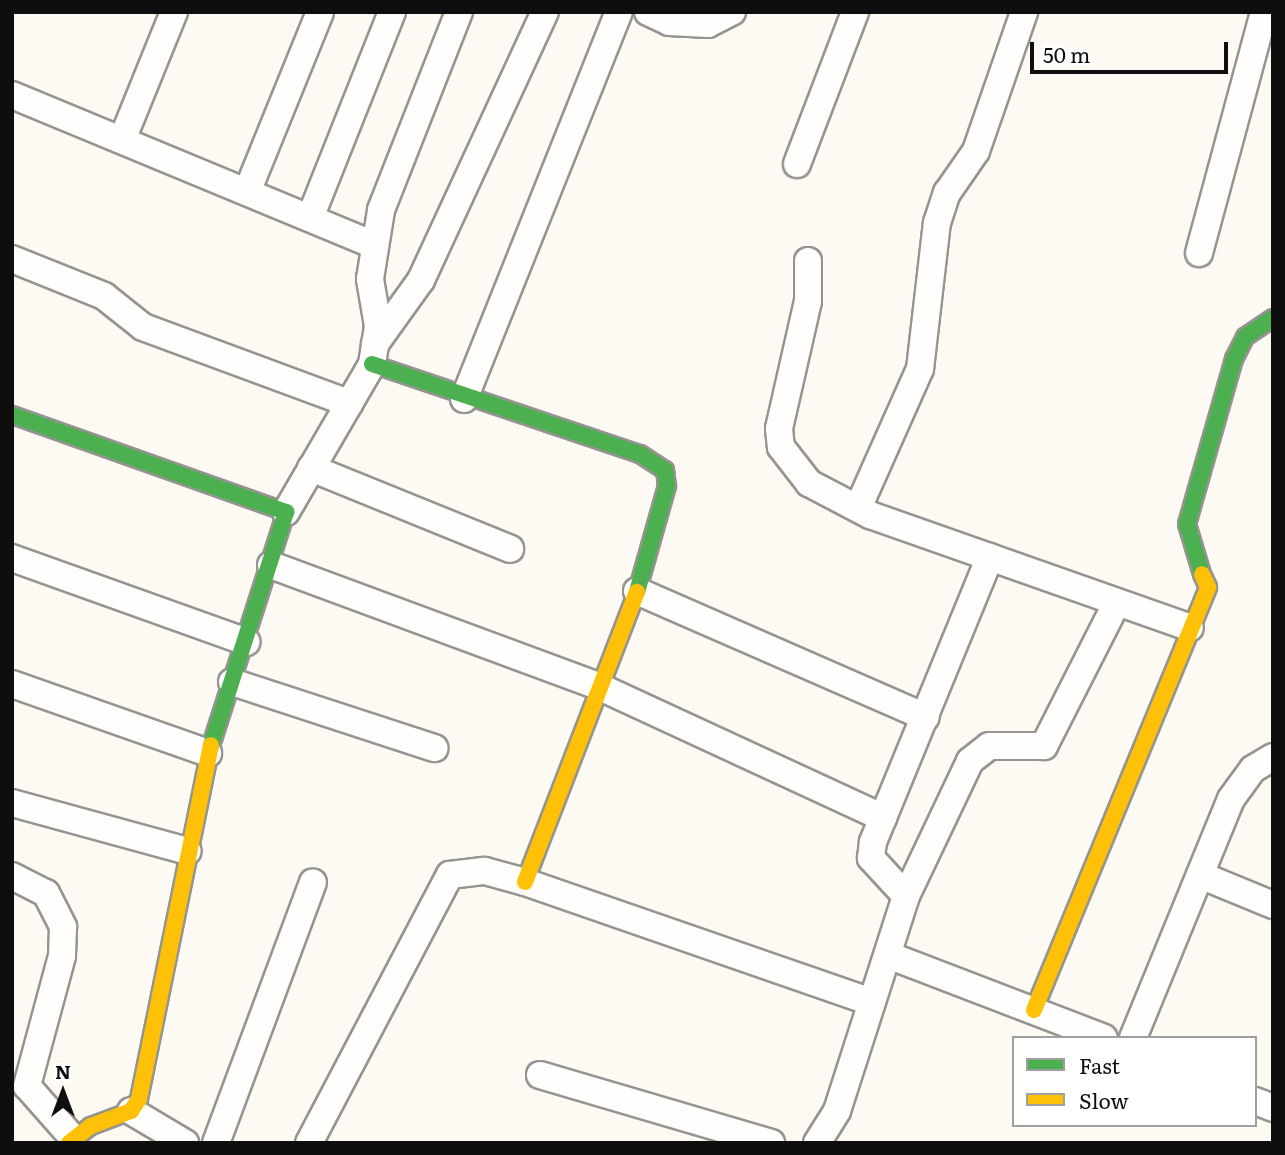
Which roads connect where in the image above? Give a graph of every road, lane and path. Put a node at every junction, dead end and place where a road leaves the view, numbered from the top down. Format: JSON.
{"nodes":[{"id":1,"x":174,"y":12,"type":"edge"},
{"id":2,"x":320,"y":12,"type":"edge"},
{"id":3,"x":392,"y":12,"type":"edge"},
{"id":4,"x":459,"y":12,"type":"edge"},
{"id":5,"x":545,"y":12,"type":"edge"},
{"id":6,"x":619,"y":12,"type":"edge"},
{"id":7,"x":648,"y":12,"type":"edge"},
{"id":8,"x":732,"y":12,"type":"edge"},
{"id":9,"x":855,"y":12,"type":"edge"},
{"id":10,"x":1024,"y":12,"type":"edge"},
{"id":11,"x":1264,"y":12,"type":"edge"},
{"id":12,"x":12,"y":95,"type":"edge"},
{"id":13,"x":122,"y":140,"type":"junction"},
{"id":14,"x":797,"y":164,"type":"dead end"},
{"id":15,"x":247,"y":192,"type":"junction"},
{"id":16,"x":310,"y":219,"type":"junction"},
{"id":17,"x":372,"y":244,"type":"junction"},
{"id":18,"x":1199,"y":253,"type":"dead end"},
{"id":19,"x":12,"y":259,"type":"edge"},
{"id":20,"x":808,"y":261,"type":"dead end"},
{"id":21,"x":1273,"y":318,"type":"edge"},
{"id":22,"x":373,"y":354,"type":"junction"},
{"id":23,"x":464,"y":399,"type":"junction"},
{"id":24,"x":349,"y":403,"type":"junction"},
{"id":25,"x":12,"y":415,"type":"edge"},
{"id":26,"x":311,"y":468,"type":"junction"},
{"id":27,"x":858,"y":508,"type":"junction"},
{"id":28,"x":286,"y":512,"type":"junction"},
{"id":29,"x":510,"y":549,"type":"dead end"},
{"id":30,"x":990,"y":557,"type":"junction"},
{"id":31,"x":12,"y":558,"type":"edge"},
{"id":32,"x":271,"y":565,"type":"junction"},
{"id":33,"x":637,"y":591,"type":"junction"},
{"id":34,"x":1117,"y":602,"type":"junction"},
{"id":35,"x":1190,"y":628,"type":"junction"},
{"id":36,"x":246,"y":642,"type":"junction"},
{"id":37,"x":232,"y":682,"type":"junction"},
{"id":38,"x":12,"y":684,"type":"edge"},
{"id":39,"x":600,"y":687,"type":"junction"},
{"id":40,"x":926,"y":717,"type":"junction"},
{"id":41,"x":434,"y":747,"type":"dead end"},
{"id":42,"x":208,"y":753,"type":"junction"},
{"id":43,"x":1273,"y":757,"type":"edge"},
{"id":44,"x":12,"y":803,"type":"edge"},
{"id":45,"x":883,"y":818,"type":"junction"},
{"id":46,"x":188,"y":852,"type":"junction"},
{"id":47,"x":1200,"y":875,"type":"junction"},
{"id":48,"x":12,"y":876,"type":"edge"},
{"id":49,"x":313,"y":882,"type":"dead end"},
{"id":50,"x":525,"y":882,"type":"junction"},
{"id":51,"x":906,"y":896,"type":"junction"},
{"id":52,"x":1273,"y":905,"type":"edge"},
{"id":53,"x":888,"y":955,"type":"junction"},
{"id":54,"x":872,"y":1002,"type":"junction"},
{"id":55,"x":1034,"y":1010,"type":"junction"},
{"id":56,"x":1099,"y":1036,"type":"edge"},
{"id":57,"x":1134,"y":1036,"type":"edge"},
{"id":58,"x":540,"y":1075,"type":"dead end"},
{"id":59,"x":131,"y":1111,"type":"junction"},
{"id":60,"x":70,"y":1140,"type":"edge"},
{"id":61,"x":185,"y":1143,"type":"edge"},
{"id":62,"x":216,"y":1143,"type":"edge"},
{"id":63,"x":309,"y":1143,"type":"edge"},
{"id":64,"x":771,"y":1143,"type":"edge"},
{"id":65,"x":817,"y":1143,"type":"edge"}],
"edges":[{"from":1,"to":13,"type":"street"},
{"from":2,"to":15,"type":"street"},
{"from":3,"to":16,"type":"street"},
{"from":4,"to":17,"type":"street"},
{"from":5,"to":22,"type":"street"},
{"from":6,"to":23,"type":"street"},
{"from":7,"to":8,"type":"street"},
{"from":9,"to":14,"type":"street"},
{"from":10,"to":27,"type":"street"},
{"from":11,"to":18,"type":"street"},
{"from":12,"to":13,"type":"street"},
{"from":13,"to":15,"type":"street"},
{"from":15,"to":16,"type":"street"},
{"from":16,"to":17,"type":"street"},
{"from":17,"to":22,"type":"street"},
{"from":19,"to":24,"type":"street"},
{"from":20,"to":27,"type":"street"},
{"from":21,"to":35,"type":"street"},
{"from":22,"to":23,"type":"street"},
{"from":22,"to":24,"type":"street"},
{"from":23,"to":33,"type":"street"},
{"from":24,"to":26,"type":"street"},
{"from":25,"to":28,"type":"street"},
{"from":26,"to":28,"type":"street"},
{"from":26,"to":29,"type":"street"},
{"from":27,"to":30,"type":"street"},
{"from":28,"to":32,"type":"street"},
{"from":30,"to":34,"type":"street"},
{"from":30,"to":40,"type":"street"},
{"from":31,"to":36,"type":"street"},
{"from":32,"to":36,"type":"street"},
{"from":32,"to":39,"type":"street"},
{"from":33,"to":39,"type":"street"},
{"from":33,"to":40,"type":"street"},
{"from":34,"to":35,"type":"street"},
{"from":34,"to":51,"type":"street"},
{"from":35,"to":55,"type":"street"},
{"from":36,"to":37,"type":"street"},
{"from":37,"to":41,"type":"street"},
{"from":37,"to":42,"type":"street"},
{"from":38,"to":42,"type":"street"},
{"from":39,"to":45,"type":"street"},
{"from":39,"to":50,"type":"street"},
{"from":40,"to":45,"type":"street"},
{"from":42,"to":46,"type":"street"},
{"from":43,"to":47,"type":"street"},
{"from":44,"to":46,"type":"street"},
{"from":45,"to":51,"type":"street"},
{"from":46,"to":59,"type":"street"},
{"from":47,"to":52,"type":"street"},
{"from":47,"to":57,"type":"street"},
{"from":48,"to":60,"type":"street"},
{"from":49,"to":62,"type":"street"},
{"from":50,"to":54,"type":"street"},
{"from":50,"to":63,"type":"street"},
{"from":51,"to":53,"type":"street"},
{"from":53,"to":54,"type":"street"},
{"from":53,"to":55,"type":"street"},
{"from":54,"to":65,"type":"street"},
{"from":55,"to":56,"type":"street"},
{"from":58,"to":64,"type":"street"},
{"from":59,"to":60,"type":"street"},
{"from":59,"to":61,"type":"street"}]}
